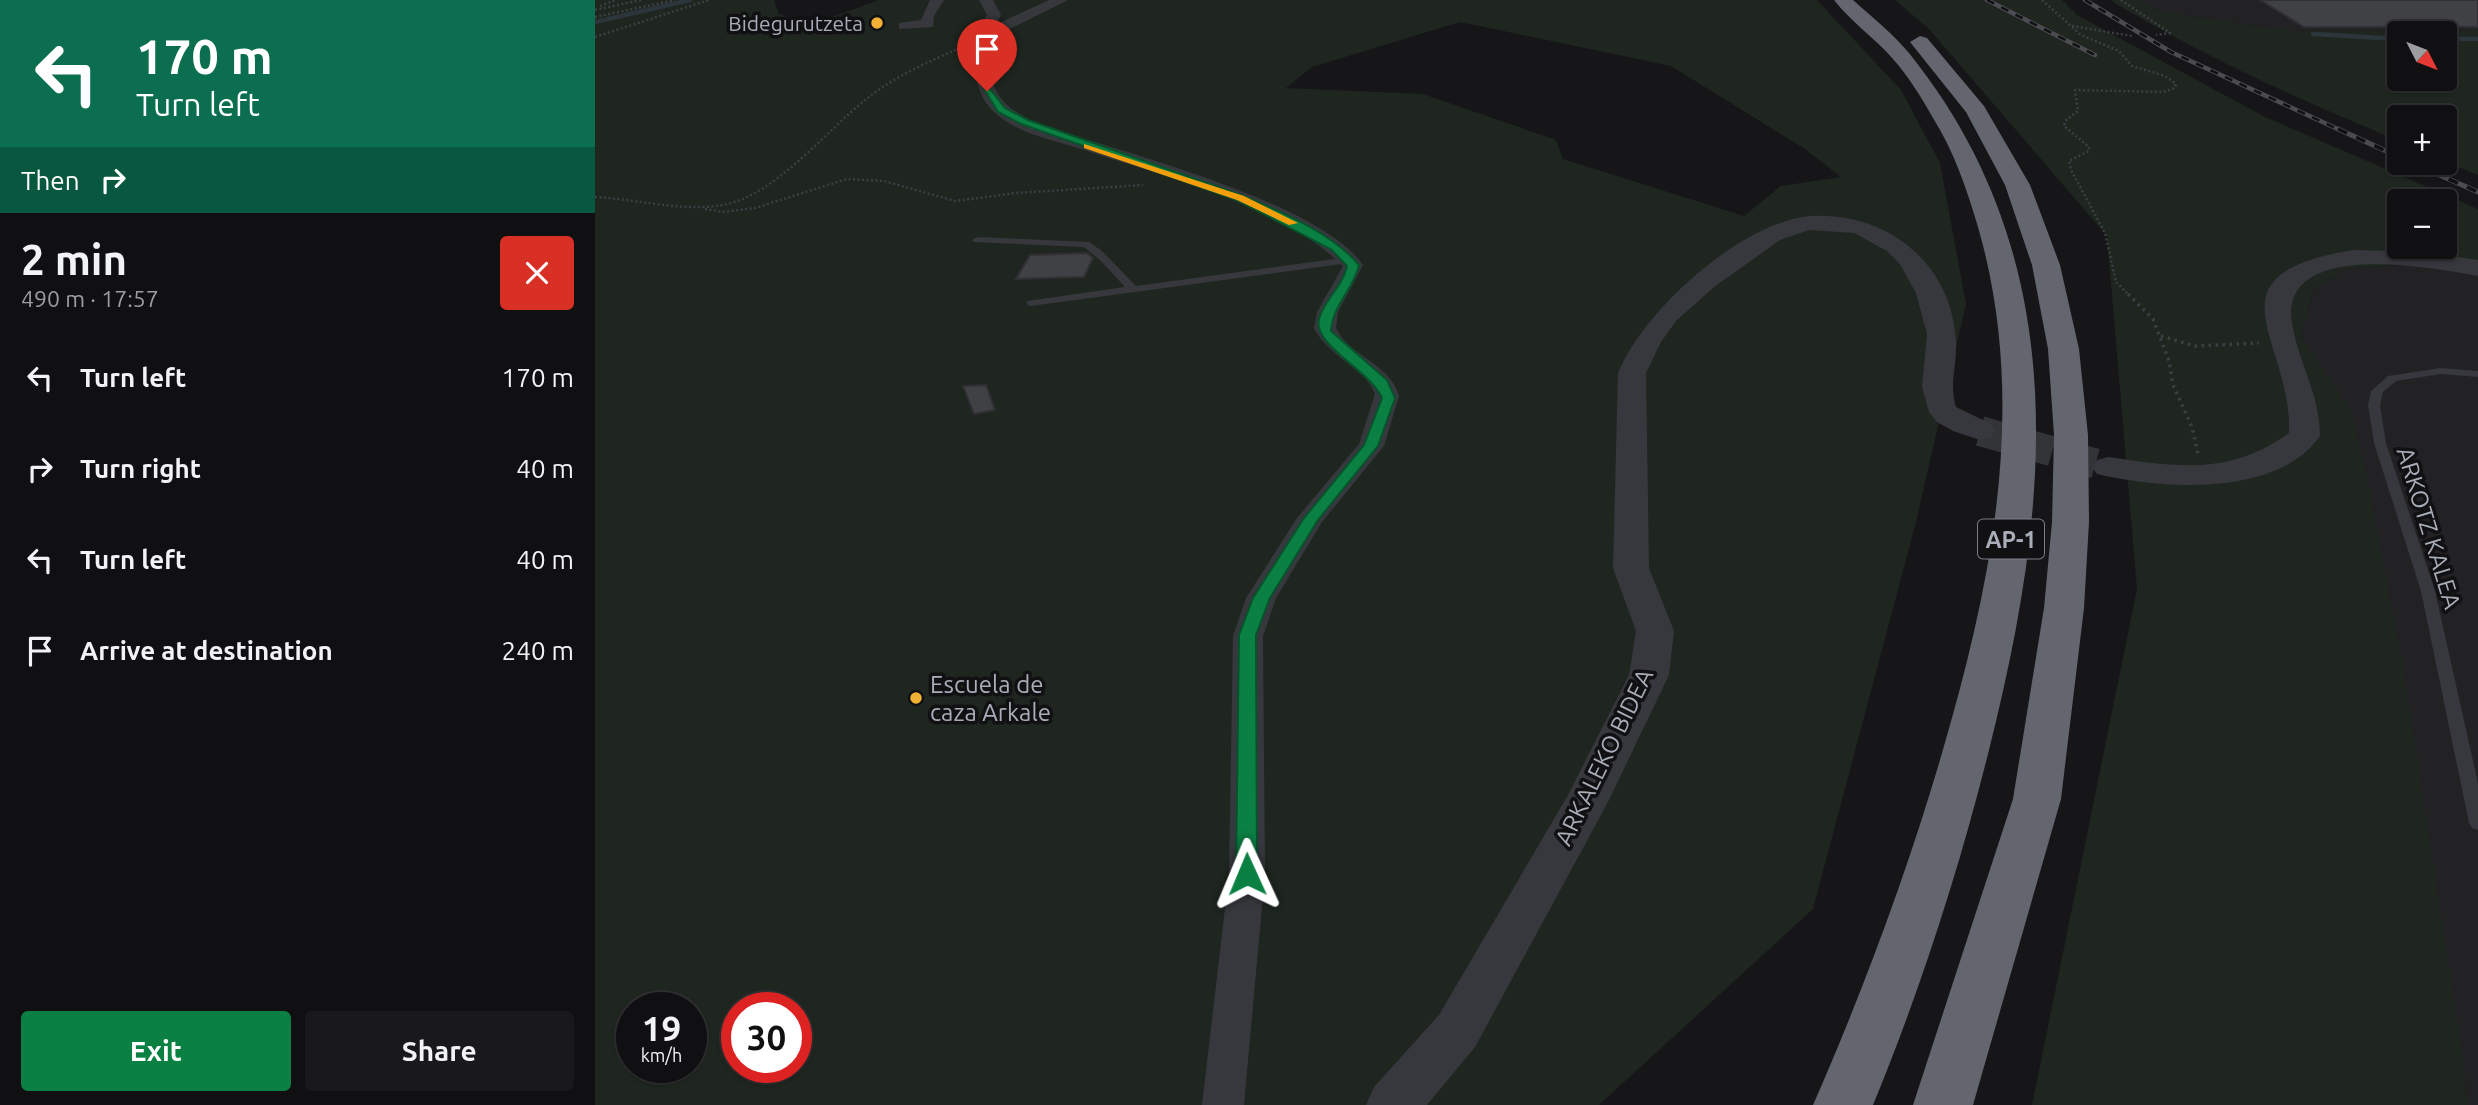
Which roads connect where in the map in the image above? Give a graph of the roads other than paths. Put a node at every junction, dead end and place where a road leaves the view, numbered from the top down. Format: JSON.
{"nodes":[{"id":1,"x":937,"y":0,"type":"edge"},
{"id":2,"x":986,"y":0,"type":"edge"},
{"id":3,"x":1061,"y":0,"type":"edge"},
{"id":4,"x":1843,"y":0,"type":"edge"},
{"id":5,"x":1871,"y":0,"type":"edge"},
{"id":6,"x":904,"y":26,"type":"dead end"},
{"id":7,"x":993,"y":31,"type":"junction"},
{"id":8,"x":977,"y":240,"type":"dead end"},
{"id":9,"x":1349,"y":260,"type":"junction"},
{"id":10,"x":2478,"y":268,"type":"edge"},
{"id":11,"x":1133,"y":289,"type":"junction"},
{"id":12,"x":1031,"y":303,"type":"dead end"},
{"id":13,"x":2478,"y":374,"type":"edge"},
{"id":14,"x":1980,"y":431,"type":"tunnel mouth"},
{"id":15,"x":2108,"y":467,"type":"tunnel mouth"},
{"id":16,"x":2478,"y":823,"type":"edge"},
{"id":17,"x":1223,"y":1105,"type":"edge"},
{"id":18,"x":1393,"y":1105,"type":"edge"},
{"id":19,"x":1843,"y":1105,"type":"edge"},
{"id":20,"x":1943,"y":1105,"type":"edge"}],
"edges":[{"from":1,"to":6,"type":"street"},
{"from":2,"to":7,"type":"street"},
{"from":3,"to":7,"type":"street"},
{"from":4,"to":19,"type":"highway","number":"AP-1"},
{"from":5,"to":20,"type":"highway","number":"AP-1"},
{"from":7,"to":9,"type":"street"},
{"from":8,"to":11,"type":"lane"},
{"from":9,"to":11,"type":"lane"},
{"from":9,"to":17,"type":"street"},
{"from":10,"to":15,"type":"street"},
{"from":11,"to":12,"type":"lane"},
{"from":13,"to":16,"type":"lane","name":"ARKOTZ KALEA"},
{"from":14,"to":18,"type":"street","name":"ARKALEKO BIDEA"}]}
